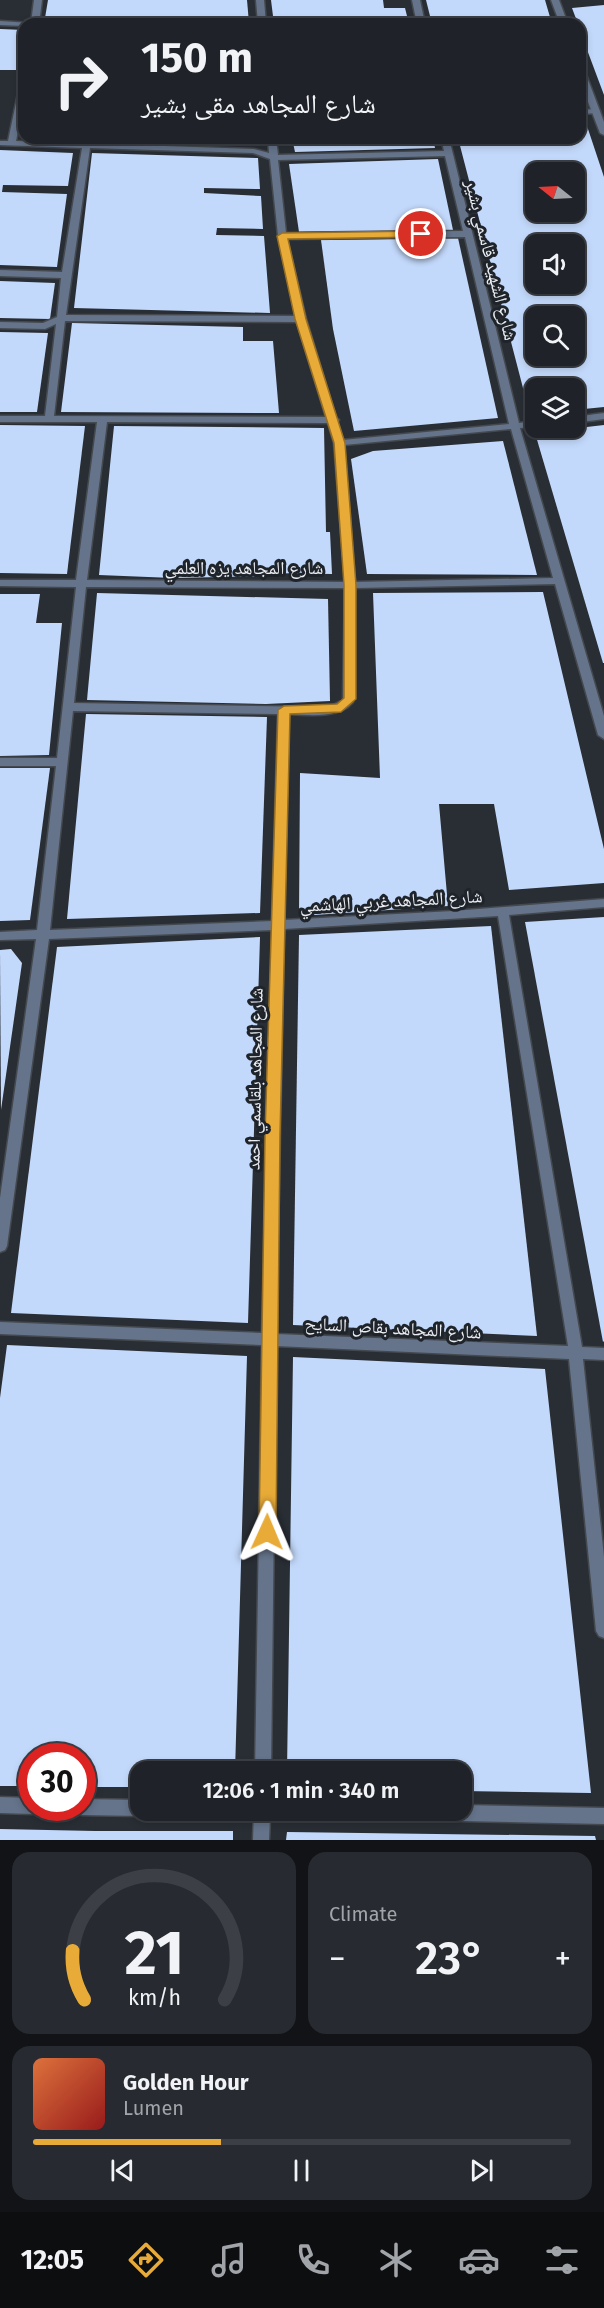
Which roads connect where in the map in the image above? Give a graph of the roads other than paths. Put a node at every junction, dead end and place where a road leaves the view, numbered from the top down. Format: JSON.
{"nodes":[{"id":1,"x":38,"y":0,"type":"edge"},
{"id":2,"x":260,"y":0,"type":"edge"},
{"id":3,"x":416,"y":0,"type":"edge"},
{"id":4,"x":555,"y":0,"type":"edge"},
{"id":5,"x":36,"y":18,"type":"edge"},
{"id":6,"x":262,"y":18,"type":"edge"},
{"id":7,"x":420,"y":18,"type":"edge"},
{"id":8,"x":562,"y":18,"type":"edge"},
{"id":9,"x":0,"y":23,"type":"edge"},
{"id":10,"x":18,"y":24,"type":"edge"},
{"id":11,"x":586,"y":85,"type":"edge"},
{"id":12,"x":18,"y":110,"type":"edge"},
{"id":13,"x":596,"y":111,"type":"junction"},
{"id":14,"x":586,"y":112,"type":"edge"},
{"id":15,"x":604,"y":134,"type":"edge"},
{"id":16,"x":0,"y":143,"type":"edge"},
{"id":17,"x":11,"y":144,"type":"junction"},
{"id":18,"x":273,"y":144,"type":"edge"},
{"id":19,"x":447,"y":144,"type":"edge"},
{"id":20,"x":86,"y":146,"type":"junction"},
{"id":21,"x":449,"y":153,"type":"junction"},
{"id":22,"x":276,"y":158,"type":"junction"},
{"id":23,"x":467,"y":234,"type":"junction"},
{"id":24,"x":282,"y":236,"type":"junction"},
{"id":25,"x":0,"y":273,"type":"edge"},
{"id":26,"x":66,"y":275,"type":"junction"},
{"id":27,"x":62,"y":318,"type":"junction"},
{"id":28,"x":301,"y":319,"type":"junction"},
{"id":29,"x":0,"y":325,"type":"edge"},
{"id":30,"x":604,"y":416,"type":"edge"},
{"id":31,"x":0,"y":419,"type":"edge"},
{"id":32,"x":585,"y":419,"type":"edge"},
{"id":33,"x":49,"y":420,"type":"junction"},
{"id":34,"x":102,"y":420,"type":"junction"},
{"id":35,"x":334,"y":420,"type":"junction"},
{"id":36,"x":525,"y":426,"type":"edge"},
{"id":37,"x":515,"y":427,"type":"junction"},
{"id":38,"x":339,"y":443,"type":"junction"},
{"id":39,"x":561,"y":581,"type":"junction"},
{"id":40,"x":0,"y":583,"type":"edge"},
{"id":41,"x":81,"y":584,"type":"junction"},
{"id":42,"x":350,"y":585,"type":"junction"},
{"id":43,"x":69,"y":707,"type":"junction"},
{"id":44,"x":284,"y":710,"type":"junction"},
{"id":45,"x":604,"y":735,"type":"edge"},
{"id":46,"x":0,"y":762,"type":"edge"},
{"id":47,"x":63,"y":762,"type":"junction"},
{"id":48,"x":604,"y":903,"type":"edge"},
{"id":49,"x":503,"y":913,"type":"junction"},
{"id":50,"x":279,"y":925,"type":"junction"},
{"id":51,"x":43,"y":935,"type":"junction"},
{"id":52,"x":0,"y":936,"type":"edge"},
{"id":53,"x":0,"y":1246,"type":"edge"},
{"id":54,"x":0,"y":1328,"type":"edge"},
{"id":55,"x":271,"y":1340,"type":"junction"},
{"id":56,"x":576,"y":1354,"type":"junction"},
{"id":57,"x":604,"y":1354,"type":"edge"},
{"id":58,"x":604,"y":1631,"type":"edge"},
{"id":59,"x":263,"y":1761,"type":"edge"},
{"id":60,"x":0,"y":1805,"type":"edge"},
{"id":61,"x":18,"y":1806,"type":"edge"},
{"id":62,"x":96,"y":1807,"type":"edge"},
{"id":63,"x":130,"y":1808,"type":"edge"},
{"id":64,"x":472,"y":1814,"type":"edge"},
{"id":65,"x":604,"y":1816,"type":"edge"},
{"id":66,"x":262,"y":1821,"type":"edge"},
{"id":67,"x":261,"y":1840,"type":"edge"}],
"edges":[{"from":1,"to":5,"type":"street"},
{"from":2,"to":6,"type":"street"},
{"from":3,"to":7,"type":"street"},
{"from":4,"to":8,"type":"street"},
{"from":9,"to":10,"type":"street"},
{"from":11,"to":13,"type":"street"},
{"from":12,"to":17,"type":"street"},
{"from":13,"to":14,"type":"street"},
{"from":13,"to":15,"type":"street"},
{"from":16,"to":17,"type":"street"},
{"from":17,"to":20,"type":"street"},
{"from":18,"to":22,"type":"street"},
{"from":19,"to":21,"type":"street","name":"شارع الشهيد قاسمي بشير"},
{"from":20,"to":22,"type":"street"},
{"from":20,"to":26,"type":"street"},
{"from":21,"to":22,"type":"street"},
{"from":21,"to":23,"type":"street","name":"شارع الشهيد قاسمي بشير"},
{"from":22,"to":24,"type":"street"},
{"from":23,"to":24,"type":"street"},
{"from":23,"to":37,"type":"street","name":"شارع الشهيد قاسمي بشير"},
{"from":24,"to":28,"type":"street"},
{"from":25,"to":26,"type":"street"},
{"from":26,"to":27,"type":"street"},
{"from":27,"to":28,"type":"street"},
{"from":27,"to":29,"type":"street"},
{"from":27,"to":33,"type":"street"},
{"from":28,"to":35,"type":"street"},
{"from":30,"to":32,"type":"street"},
{"from":31,"to":33,"type":"street"},
{"from":33,"to":34,"type":"street"},
{"from":34,"to":35,"type":"street"},
{"from":34,"to":41,"type":"street"},
{"from":35,"to":38,"type":"street"},
{"from":36,"to":37,"type":"street"},
{"from":37,"to":38,"type":"street"},
{"from":37,"to":39,"type":"street","name":"شارع الشهيد قاسمي بشير"},
{"from":38,"to":42,"type":"street"},
{"from":39,"to":42,"type":"street","name":"شارع المجاهد يزه العلمي"},
{"from":39,"to":45,"type":"street","name":"شارع الشهيد قاسمي بشير"},
{"from":40,"to":41,"type":"street","name":"شارع المجاهد يزه العلمي"},
{"from":41,"to":42,"type":"street","name":"شارع المجاهد يزه العلمي"},
{"from":41,"to":43,"type":"street"},
{"from":42,"to":44,"type":"street"},
{"from":43,"to":44,"type":"street"},
{"from":43,"to":47,"type":"street"},
{"from":44,"to":50,"type":"street","name":"شارع المجاهد بلقاسمي احمد"},
{"from":46,"to":47,"type":"street"},
{"from":47,"to":51,"type":"street"},
{"from":48,"to":49,"type":"street","name":"شارع المجاهد غربي الهاشمي"},
{"from":49,"to":50,"type":"street","name":"شارع المجاهد غربي الهاشمي"},
{"from":49,"to":56,"type":"street"},
{"from":50,"to":51,"type":"street","name":"شارع المجاهد غربي الهاشمي"},
{"from":50,"to":55,"type":"street","name":"شارع المجاهد بلقاسمي احمد"},
{"from":51,"to":52,"type":"street","name":"شارع المجاهد غربي الهاشمي"},
{"from":51,"to":53,"type":"street"},
{"from":54,"to":55,"type":"street","name":"شارع المجاهد بقاص السايح"},
{"from":55,"to":56,"type":"street","name":"شارع المجاهد بقاص السايح"},
{"from":55,"to":59,"type":"street","name":"شارع المجاهد بلقاسمي احمد"},
{"from":56,"to":57,"type":"street","name":"شارع المجاهد بقاص السايح"},
{"from":56,"to":58,"type":"street"},
{"from":60,"to":61,"type":"street"},
{"from":62,"to":63,"type":"street"},
{"from":64,"to":65,"type":"street"},
{"from":66,"to":67,"type":"street"}]}
